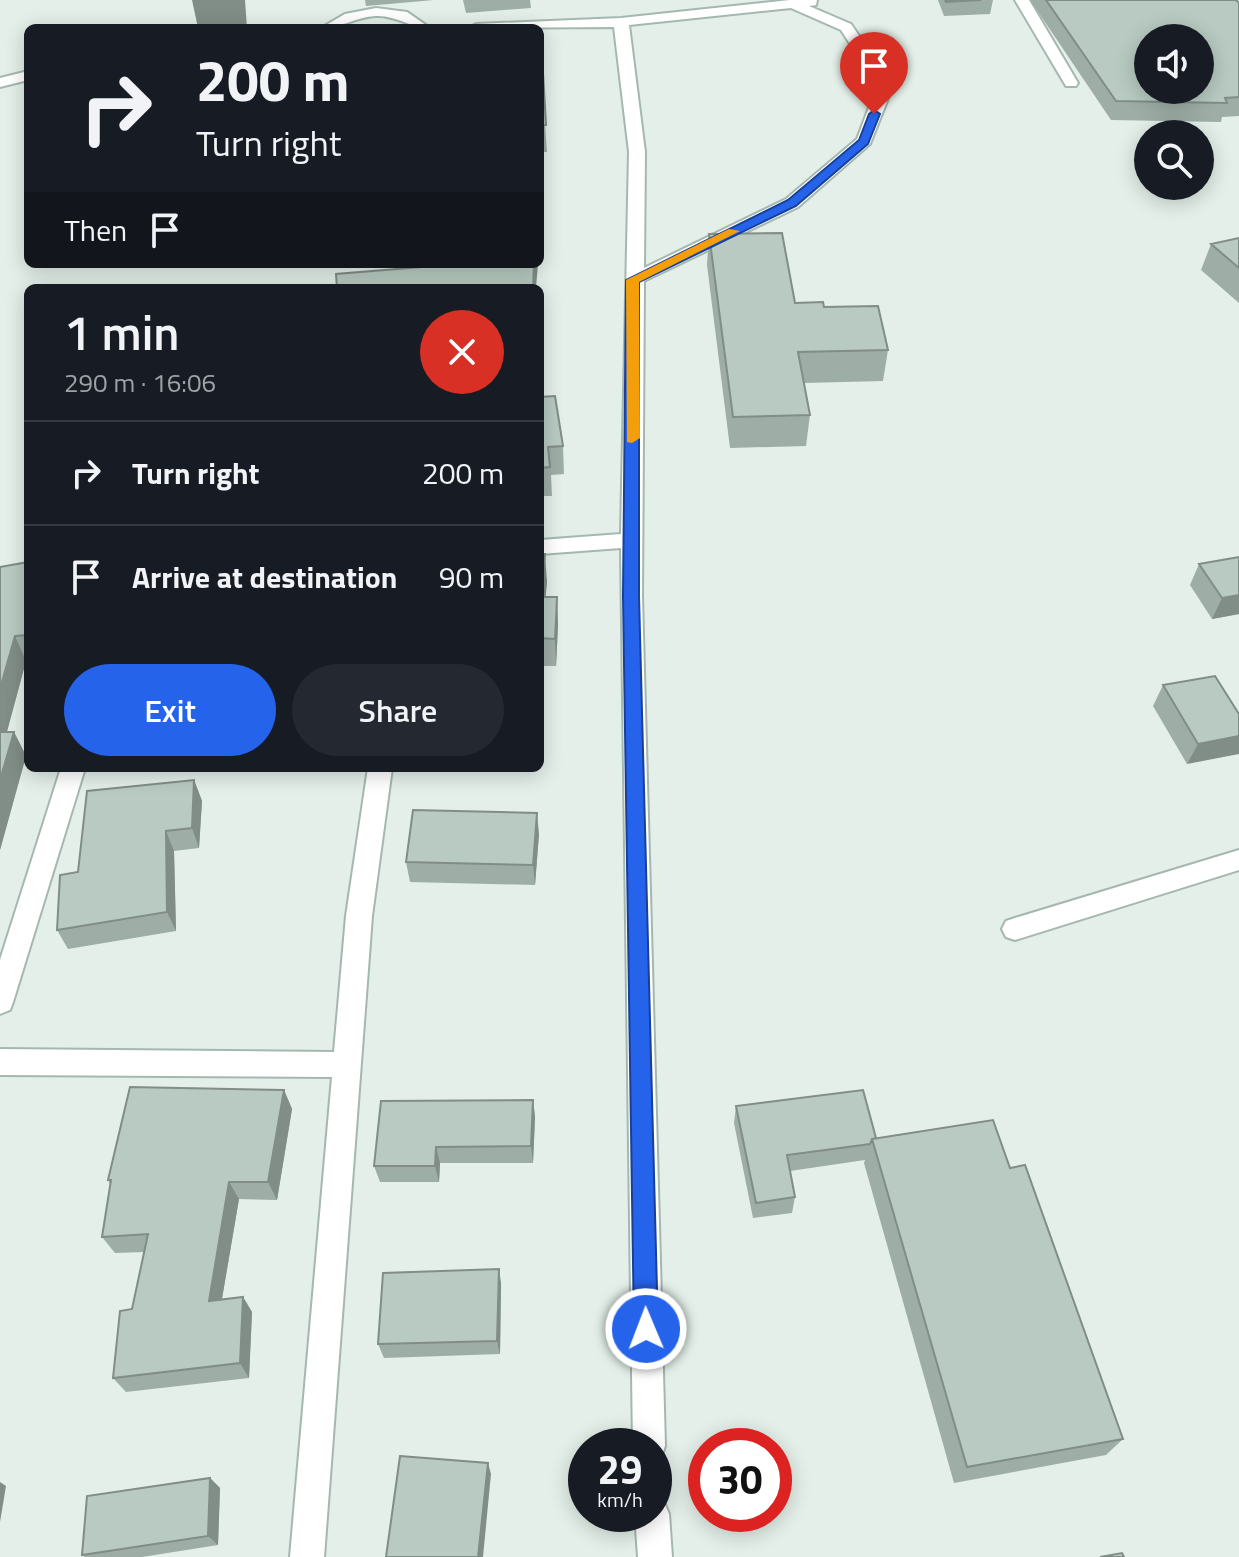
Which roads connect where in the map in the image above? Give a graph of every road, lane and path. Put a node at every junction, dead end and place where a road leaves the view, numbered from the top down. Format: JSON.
{"nodes":[{"id":1,"x":821,"y":0,"type":"edge"},
{"id":2,"x":1022,"y":0,"type":"edge"},
{"id":3,"x":796,"y":6,"type":"junction"},
{"id":4,"x":621,"y":22,"type":"junction"},
{"id":5,"x":336,"y":24,"type":"edge"},
{"id":6,"x":417,"y":24,"type":"edge"},
{"id":7,"x":544,"y":25,"type":"edge"},
{"id":8,"x":24,"y":76,"type":"edge"},
{"id":9,"x":0,"y":83,"type":"edge"},
{"id":10,"x":1071,"y":83,"type":"dead end"},
{"id":11,"x":633,"y":280,"type":"junction"},
{"id":12,"x":632,"y":540,"type":"junction"},
{"id":13,"x":544,"y":547,"type":"edge"},
{"id":14,"x":72,"y":772,"type":"edge"},
{"id":15,"x":379,"y":772,"type":"edge"},
{"id":16,"x":1239,"y":860,"type":"edge"},
{"id":17,"x":1015,"y":929,"type":"dead end"},
{"id":18,"x":0,"y":1002,"type":"edge"},
{"id":19,"x":0,"y":1062,"type":"edge"},
{"id":20,"x":347,"y":1065,"type":"junction"},
{"id":21,"x":649,"y":1428,"type":"edge"},
{"id":22,"x":653,"y":1532,"type":"edge"},
{"id":23,"x":307,"y":1557,"type":"edge"},
{"id":24,"x":655,"y":1557,"type":"edge"}],
"edges":[{"from":1,"to":3,"type":"street"},
{"from":2,"to":10,"type":"street"},
{"from":3,"to":4,"type":"street"},
{"from":3,"to":11,"type":"street"},
{"from":4,"to":7,"type":"street"},
{"from":4,"to":11,"type":"street"},
{"from":5,"to":6,"type":"street"},
{"from":8,"to":9,"type":"street"},
{"from":11,"to":12,"type":"street"},
{"from":12,"to":13,"type":"street"},
{"from":12,"to":21,"type":"street"},
{"from":14,"to":18,"type":"street"},
{"from":15,"to":20,"type":"street"},
{"from":16,"to":17,"type":"street"},
{"from":19,"to":20,"type":"street"},
{"from":20,"to":23,"type":"street"},
{"from":22,"to":24,"type":"street"}]}
